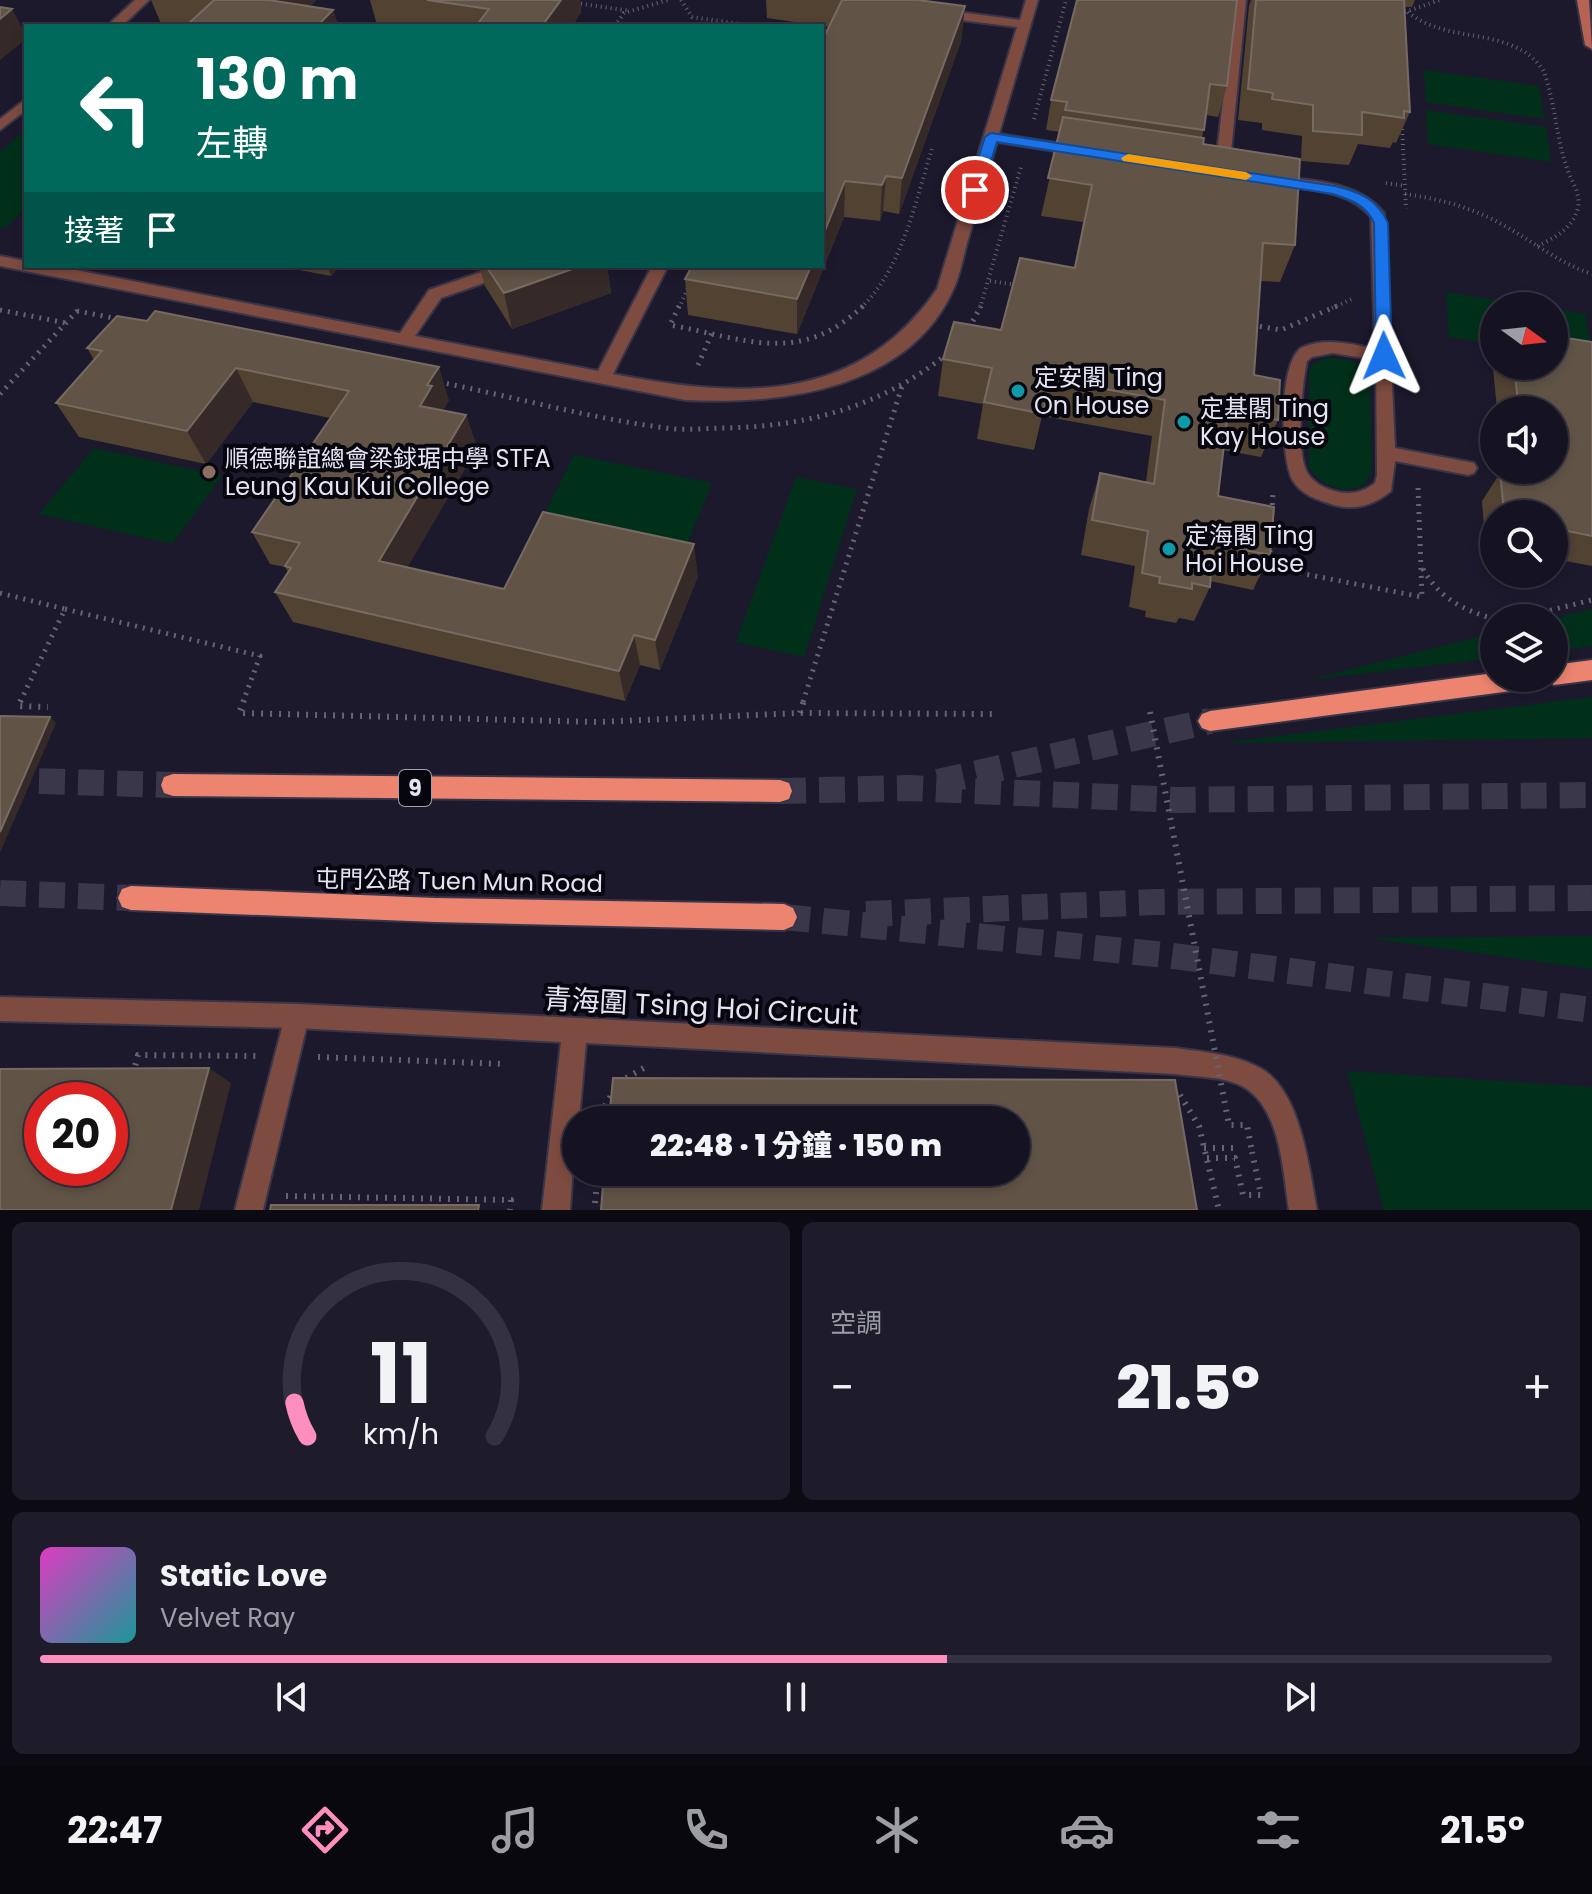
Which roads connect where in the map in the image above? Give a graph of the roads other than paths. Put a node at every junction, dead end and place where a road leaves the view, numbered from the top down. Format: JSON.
{"nodes":[{"id":1,"x":143,"y":0,"type":"edge"},
{"id":2,"x":1032,"y":0,"type":"edge"},
{"id":3,"x":1240,"y":0,"type":"edge"},
{"id":4,"x":1583,"y":0,"type":"edge"},
{"id":5,"x":920,"y":11,"type":"edge"},
{"id":6,"x":116,"y":24,"type":"edge"},
{"id":7,"x":1024,"y":24,"type":"junction"},
{"id":8,"x":1592,"y":45,"type":"edge"},
{"id":9,"x":24,"y":105,"type":"edge"},
{"id":10,"x":0,"y":126,"type":"edge"},
{"id":11,"x":991,"y":137,"type":"junction"},
{"id":12,"x":1102,"y":154,"type":"edge"},
{"id":13,"x":0,"y":261,"type":"edge"},
{"id":14,"x":24,"y":265,"type":"edge"},
{"id":15,"x":37,"y":268,"type":"edge"},
{"id":16,"x":509,"y":268,"type":"edge"},
{"id":17,"x":659,"y":268,"type":"edge"},
{"id":18,"x":404,"y":339,"type":"junction"},
{"id":19,"x":1384,"y":356,"type":"junction"},
{"id":20,"x":603,"y":377,"type":"junction"},
{"id":21,"x":1386,"y":453,"type":"junction"},
{"id":22,"x":1468,"y":468,"type":"dead end"},
{"id":23,"x":1592,"y":670,"type":"edge"},
{"id":24,"x":1568,"y":673,"type":"edge"},
{"id":25,"x":1480,"y":685,"type":"edge"},
{"id":26,"x":1210,"y":721,"type":"tunnel mouth"},
{"id":27,"x":173,"y":785,"type":"tunnel mouth"},
{"id":28,"x":780,"y":791,"type":"tunnel mouth"},
{"id":29,"x":131,"y":898,"type":"tunnel mouth"},
{"id":30,"x":784,"y":917,"type":"tunnel mouth"},
{"id":31,"x":0,"y":1009,"type":"edge"},
{"id":32,"x":297,"y":1016,"type":"junction"},
{"id":33,"x":575,"y":1031,"type":"junction"},
{"id":34,"x":251,"y":1203,"type":"edge"},
{"id":35,"x":556,"y":1210,"type":"edge"},
{"id":36,"x":1303,"y":1210,"type":"edge"}],
"edges":[{"from":1,"to":6,"type":"street"},
{"from":2,"to":7,"type":"street"},
{"from":3,"to":19,"type":"street"},
{"from":4,"to":8,"type":"main road"},
{"from":5,"to":7,"type":"street"},
{"from":7,"to":11,"type":"street"},
{"from":9,"to":10,"type":"street"},
{"from":11,"to":12,"type":"street"},
{"from":11,"to":20,"type":"street"},
{"from":13,"to":14,"type":"street"},
{"from":15,"to":18,"type":"street"},
{"from":16,"to":18,"type":"street"},
{"from":17,"to":20,"type":"street"},
{"from":18,"to":20,"type":"street"},
{"from":19,"to":21,"type":"street"},
{"from":19,"to":21,"type":"street"},
{"from":21,"to":22,"type":"street"},
{"from":23,"to":24,"type":"highway"},
{"from":25,"to":26,"type":"highway"},
{"from":27,"to":28,"type":"highway","number":"9"},
{"from":29,"to":30,"type":"highway","name":"屯門公路 Tuen Mun Road"},
{"from":31,"to":32,"type":"street","name":"青海圍 Tsing Hoi Circuit"},
{"from":32,"to":33,"type":"street","name":"青海圍 Tsing Hoi Circuit"},
{"from":32,"to":34,"type":"street"},
{"from":33,"to":35,"type":"street"},
{"from":33,"to":36,"type":"street","name":"青海圍 Tsing Hoi Circuit"}]}
